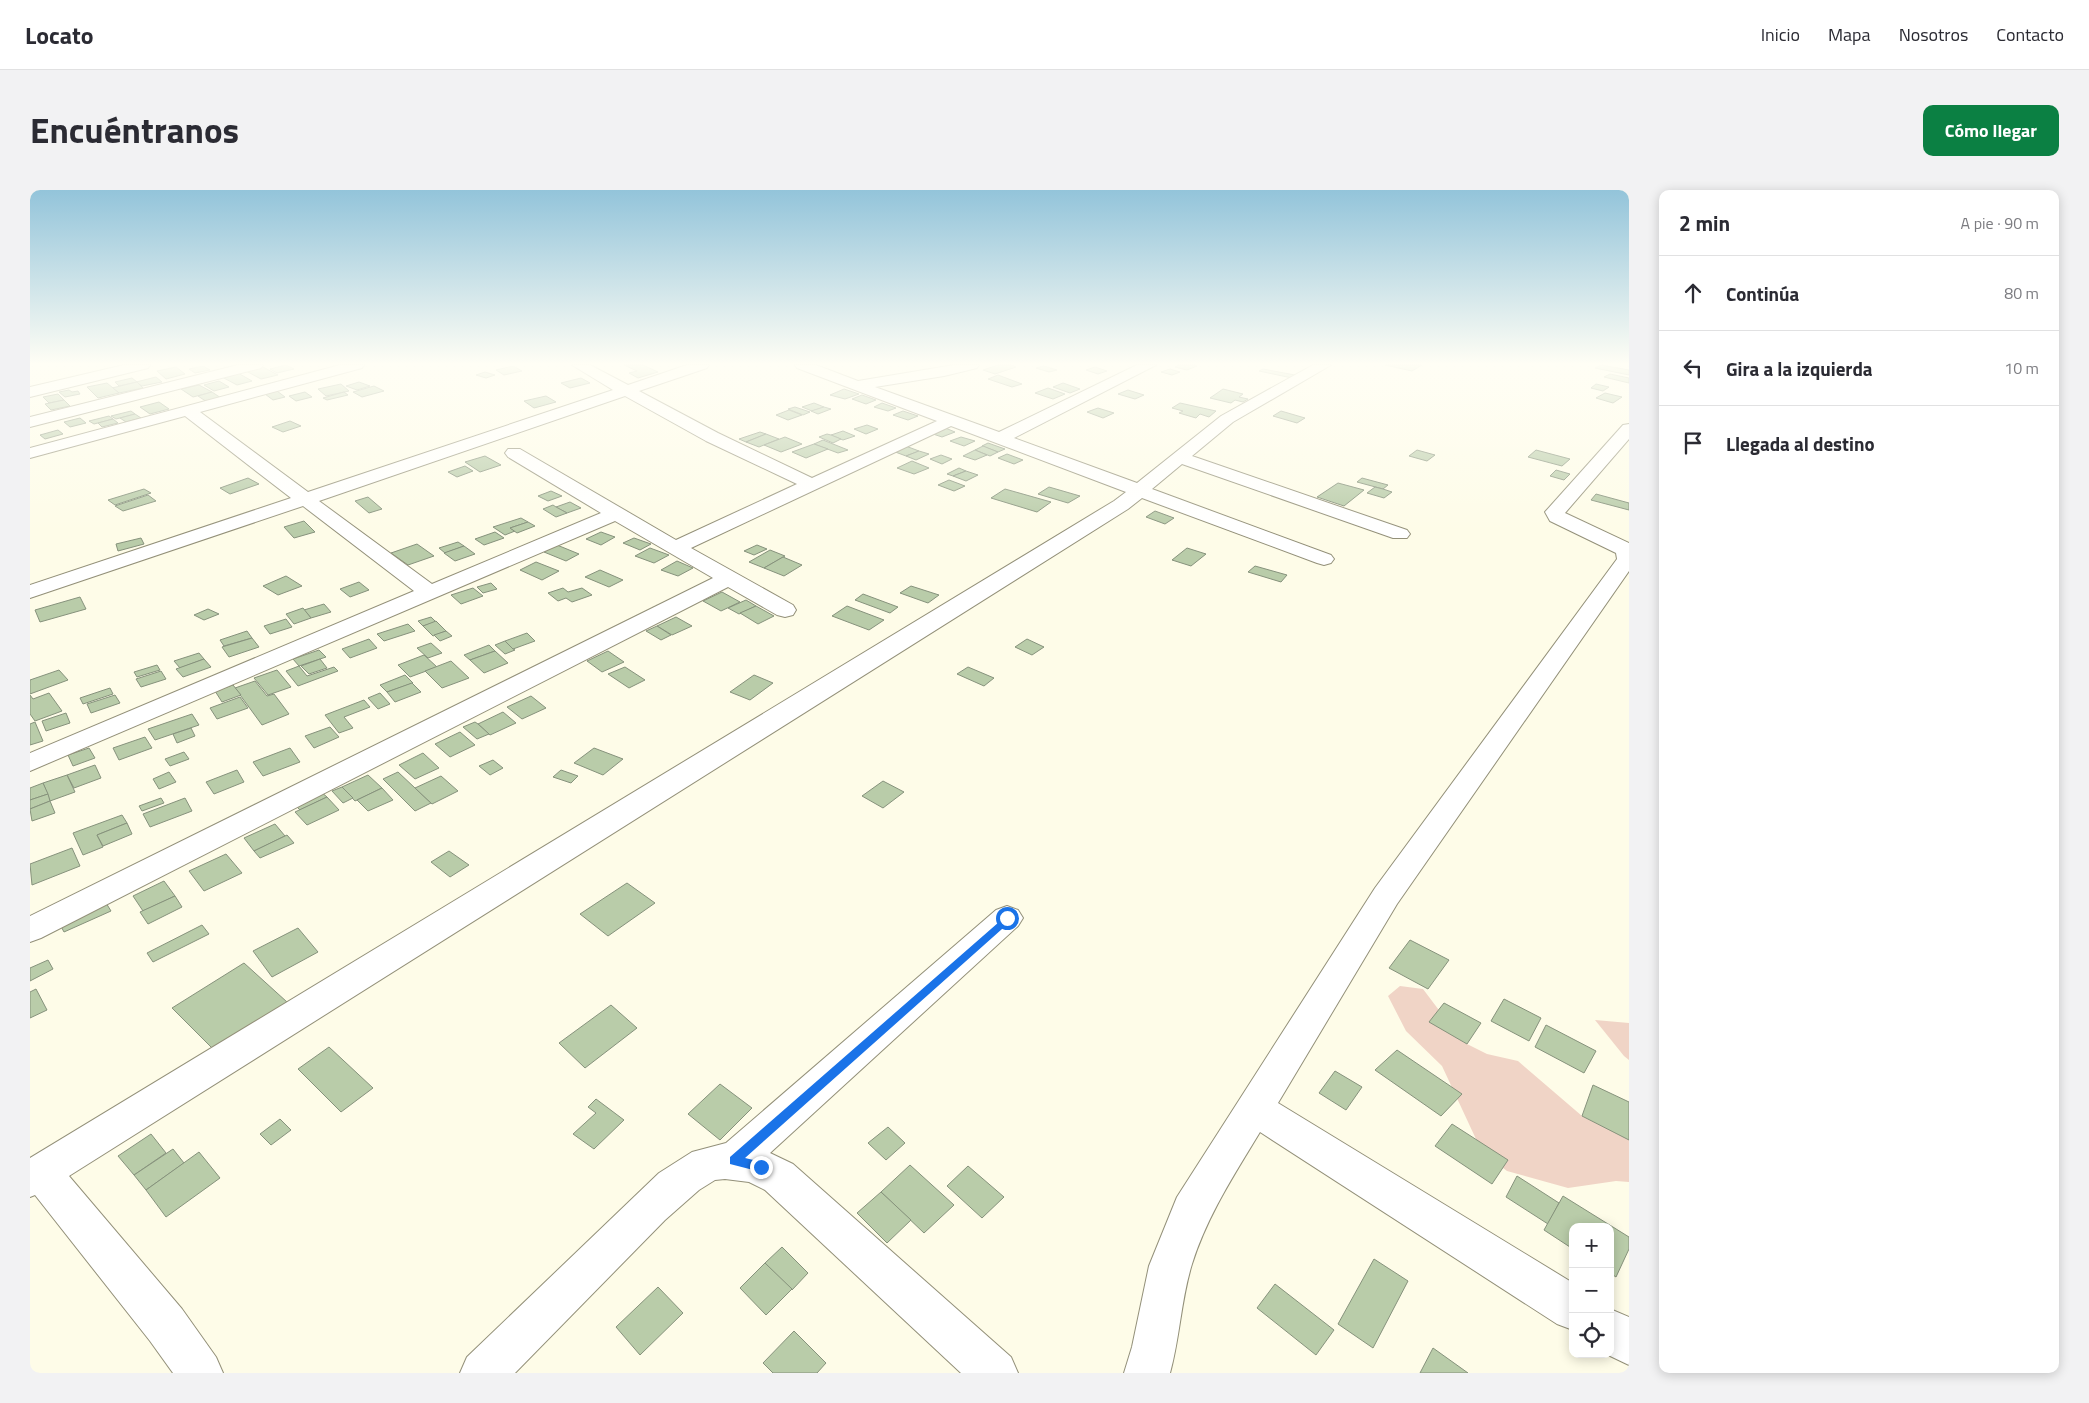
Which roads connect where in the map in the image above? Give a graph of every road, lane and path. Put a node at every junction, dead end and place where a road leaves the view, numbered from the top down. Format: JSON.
{"nodes":[{"id":1,"x":153,"y":420,"type":"edge"},
{"id":2,"x":200,"y":420,"type":"edge"},
{"id":3,"x":538,"y":420,"type":"edge"},
{"id":4,"x":680,"y":420,"type":"edge"},
{"id":5,"x":1036,"y":420,"type":"edge"},
{"id":6,"x":1227,"y":420,"type":"edge"},
{"id":7,"x":949,"y":421,"type":"joint"},
{"id":8,"x":1629,"y":429,"type":"edge"},
{"id":9,"x":998,"y":439,"type":"junction"},
{"id":10,"x":30,"y":453,"type":"edge"},
{"id":11,"x":514,"y":453,"type":"dead end"},
{"id":12,"x":1181,"y":458,"type":"junction"},
{"id":13,"x":811,"y":484,"type":"junction"},
{"id":14,"x":1139,"y":491,"type":"junction"},
{"id":15,"x":305,"y":499,"type":"junction"},
{"id":16,"x":615,"y":514,"type":"junction"},
{"id":17,"x":1400,"y":534,"type":"dead end"},
{"id":18,"x":676,"y":547,"type":"junction"},
{"id":19,"x":1324,"y":559,"type":"dead end"},
{"id":20,"x":729,"y":578,"type":"junction"},
{"id":21,"x":30,"y":592,"type":"edge"},
{"id":22,"x":430,"y":593,"type":"junction"},
{"id":23,"x":785,"y":610,"type":"dead end"},
{"id":24,"x":30,"y":763,"type":"edge"},
{"id":25,"x":1007,"y":918,"type":"dead end"},
{"id":26,"x":30,"y":930,"type":"edge"},
{"id":27,"x":1254,"y":1108,"type":"junction"},
{"id":28,"x":734,"y":1161,"type":"junction"},
{"id":29,"x":36,"y":1176,"type":"edge"},
{"id":30,"x":1569,"y":1305,"type":"edge"},
{"id":31,"x":1614,"y":1334,"type":"edge"},
{"id":32,"x":1629,"y":1343,"type":"edge"},
{"id":33,"x":200,"y":1373,"type":"edge"},
{"id":34,"x":483,"y":1373,"type":"edge"},
{"id":35,"x":995,"y":1373,"type":"edge"},
{"id":36,"x":1147,"y":1373,"type":"edge"}],
"edges":[{"from":1,"to":10,"type":"street"},
{"from":2,"to":15,"type":"street"},
{"from":3,"to":15,"type":"street"},
{"from":4,"to":13,"type":"street"},
{"from":5,"to":9,"type":"street"},
{"from":6,"to":12,"type":"street"},
{"from":7,"to":9,"type":"street"},
{"from":7,"to":13,"type":"street"},
{"from":8,"to":27,"type":"street"},
{"from":9,"to":14,"type":"street"},
{"from":11,"to":16,"type":"street"},
{"from":12,"to":14,"type":"street"},
{"from":12,"to":17,"type":"street"},
{"from":13,"to":18,"type":"street"},
{"from":14,"to":19,"type":"street"},
{"from":14,"to":29,"type":"street"},
{"from":15,"to":21,"type":"street"},
{"from":15,"to":22,"type":"street"},
{"from":16,"to":18,"type":"street"},
{"from":16,"to":22,"type":"street"},
{"from":18,"to":20,"type":"street"},
{"from":20,"to":23,"type":"street"},
{"from":20,"to":26,"type":"street"},
{"from":22,"to":24,"type":"street"},
{"from":25,"to":28,"type":"street"},
{"from":27,"to":30,"type":"street"},
{"from":27,"to":36,"type":"street"},
{"from":28,"to":34,"type":"street"},
{"from":28,"to":35,"type":"street"},
{"from":29,"to":33,"type":"street"},
{"from":31,"to":32,"type":"street"}]}
